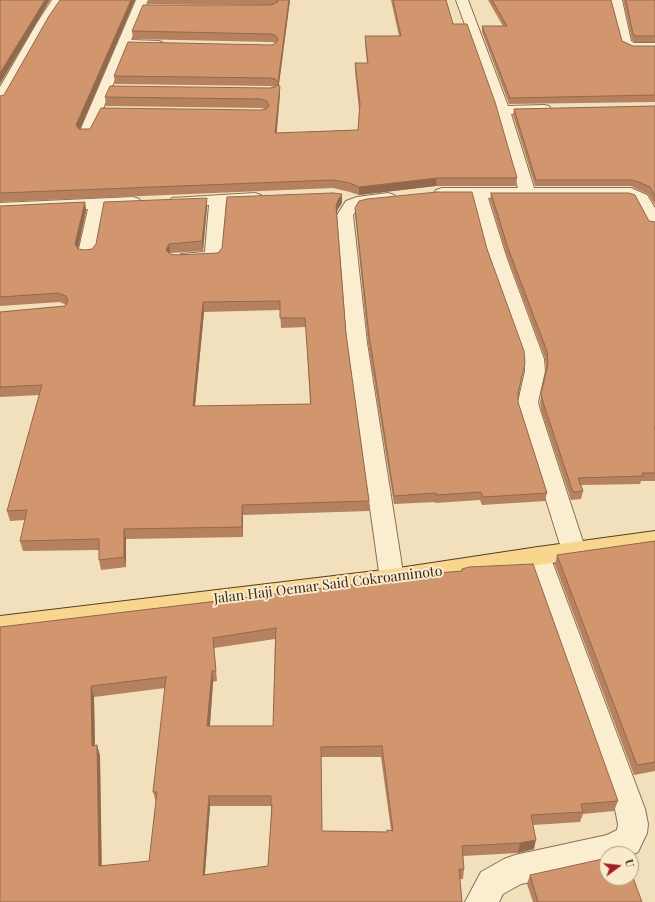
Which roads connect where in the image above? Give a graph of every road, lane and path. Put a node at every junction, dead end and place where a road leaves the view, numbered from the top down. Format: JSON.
{"nodes":[{"id":1,"x":58,"y":0,"type":"edge"},
{"id":2,"x":462,"y":0,"type":"edge"},
{"id":3,"x":616,"y":0,"type":"edge"},
{"id":4,"x":140,"y":4,"type":"edge"},
{"id":5,"x":154,"y":8,"type":"edge"},
{"id":6,"x":124,"y":44,"type":"junction"},
{"id":7,"x":170,"y":45,"type":"edge"},
{"id":8,"x":655,"y":46,"type":"edge"},
{"id":9,"x":105,"y":88,"type":"junction"},
{"id":10,"x":121,"y":89,"type":"edge"},
{"id":11,"x":0,"y":99,"type":"edge"},
{"id":12,"x":559,"y":109,"type":"edge"},
{"id":13,"x":503,"y":110,"type":"junction"},
{"id":14,"x":95,"y":111,"type":"junction"},
{"id":15,"x":110,"y":111,"type":"edge"},
{"id":16,"x":86,"y":133,"type":"edge"},
{"id":17,"x":479,"y":192,"type":"junction"},
{"id":18,"x":527,"y":192,"type":"junction"},
{"id":19,"x":339,"y":196,"type":"edge"},
{"id":20,"x":272,"y":198,"type":"edge"},
{"id":21,"x":218,"y":200,"type":"junction"},
{"id":22,"x":357,"y":202,"type":"junction"},
{"id":23,"x":97,"y":204,"type":"junction"},
{"id":24,"x":0,"y":208,"type":"edge"},
{"id":25,"x":655,"y":223,"type":"edge"},
{"id":26,"x":87,"y":253,"type":"edge"},
{"id":27,"x":177,"y":258,"type":"edge"},
{"id":28,"x":655,"y":540,"type":"edge"},
{"id":29,"x":574,"y":551,"type":"junction"},
{"id":30,"x":538,"y":556,"type":"junction"},
{"id":31,"x":392,"y":579,"type":"junction"},
{"id":32,"x":0,"y":626,"type":"edge"},
{"id":33,"x":481,"y":902,"type":"edge"}],
"edges":[{"from":1,"to":11,"type":"street"},
{"from":2,"to":13,"type":"street"},
{"from":3,"to":8,"type":"street"},
{"from":4,"to":5,"type":"street"},
{"from":4,"to":6,"type":"street"},
{"from":6,"to":7,"type":"street"},
{"from":6,"to":9,"type":"street"},
{"from":9,"to":10,"type":"street"},
{"from":9,"to":14,"type":"street"},
{"from":12,"to":13,"type":"street"},
{"from":13,"to":18,"type":"street"},
{"from":14,"to":15,"type":"street"},
{"from":14,"to":16,"type":"street"},
{"from":17,"to":18,"type":"street"},
{"from":17,"to":22,"type":"street"},
{"from":17,"to":29,"type":"street"},
{"from":18,"to":25,"type":"street"},
{"from":19,"to":22,"type":"street"},
{"from":20,"to":21,"type":"street"},
{"from":21,"to":23,"type":"street"},
{"from":21,"to":27,"type":"street"},
{"from":22,"to":31,"type":"street"},
{"from":23,"to":24,"type":"street"},
{"from":23,"to":26,"type":"street"},
{"from":28,"to":29,"type":"main road","name":"Jalan Haji Oemar Said Cokroaminoto"},
{"from":29,"to":30,"type":"main road","name":"Jalan Haji Oemar Said Cokroaminoto"},
{"from":30,"to":31,"type":"main road","name":"Jalan Haji Oemar Said Cokroaminoto"},
{"from":30,"to":33,"type":"street"},
{"from":31,"to":32,"type":"main road","name":"Jalan Haji Oemar Said Cokroaminoto"}]}
